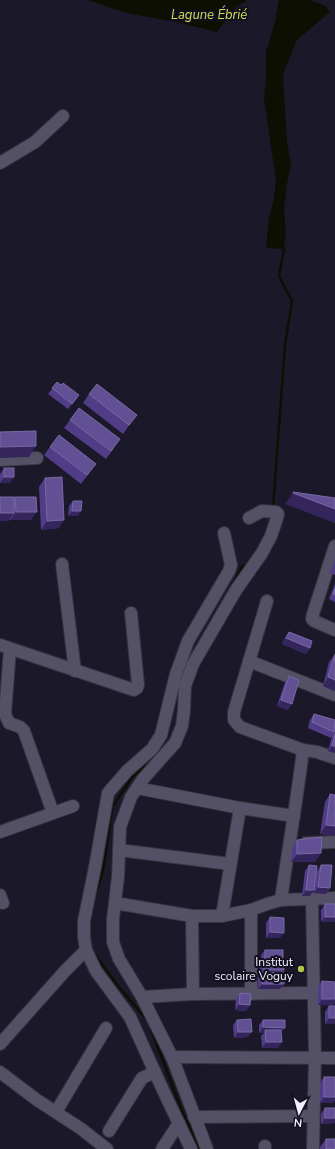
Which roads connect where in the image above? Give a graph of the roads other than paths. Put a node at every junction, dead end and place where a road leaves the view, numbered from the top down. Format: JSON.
{"nodes":[{"id":1,"x":63,"y":116,"type":"dead end"},
{"id":2,"x":0,"y":163,"type":"edge"},
{"id":3,"x":37,"y":458,"type":"dead end"},
{"id":4,"x":0,"y":460,"type":"edge"},
{"id":5,"x":249,"y":518,"type":"dead end"},
{"id":6,"x":224,"y":533,"type":"dead end"},
{"id":7,"x":335,"y":546,"type":"edge"},
{"id":8,"x":62,"y":564,"type":"dead end"},
{"id":9,"x":267,"y":601,"type":"dead end"},
{"id":10,"x":131,"y":613,"type":"dead end"},
{"id":11,"x":335,"y":630,"type":"edge"},
{"id":12,"x":5,"y":647,"type":"edge"},
{"id":13,"x":249,"y":661,"type":"junction"},
{"id":14,"x":75,"y":671,"type":"junction"},
{"id":15,"x":335,"y":695,"type":"edge"},
{"id":16,"x":303,"y":750,"type":"junction"},
{"id":17,"x":335,"y":758,"type":"edge"},
{"id":18,"x":137,"y":788,"type":"junction"},
{"id":19,"x":73,"y":806,"type":"dead end"},
{"id":20,"x":240,"y":808,"type":"junction"},
{"id":21,"x":53,"y":813,"type":"junction"},
{"id":22,"x":294,"y":816,"type":"junction"},
{"id":23,"x":0,"y":832,"type":"edge"},
{"id":24,"x":335,"y":842,"type":"edge"},
{"id":25,"x":289,"y":843,"type":"junction"},
{"id":26,"x":119,"y":850,"type":"junction"},
{"id":27,"x":230,"y":864,"type":"junction"},
{"id":28,"x":335,"y":898,"type":"edge"},
{"id":29,"x":312,"y":899,"type":"junction"},
{"id":30,"x":281,"y":900,"type":"junction"},
{"id":31,"x":115,"y":904,"type":"junction"},
{"id":32,"x":251,"y":910,"type":"junction"},
{"id":33,"x":192,"y":916,"type":"junction"},
{"id":34,"x":222,"y":916,"type":"junction"},
{"id":35,"x":86,"y":950,"type":"junction"},
{"id":36,"x":314,"y":993,"type":"junction"},
{"id":37,"x":193,"y":994,"type":"junction"},
{"id":38,"x":251,"y":994,"type":"junction"},
{"id":39,"x":142,"y":997,"type":"junction"},
{"id":40,"x":106,"y":1028,"type":"dead end"},
{"id":41,"x":0,"y":1044,"type":"edge"},
{"id":42,"x":172,"y":1057,"type":"junction"},
{"id":43,"x":315,"y":1057,"type":"junction"},
{"id":44,"x":335,"y":1058,"type":"edge"},
{"id":45,"x":0,"y":1072,"type":"edge"},
{"id":46,"x":155,"y":1072,"type":"junction"},
{"id":47,"x":56,"y":1112,"type":"junction"},
{"id":48,"x":313,"y":1116,"type":"junction"},
{"id":49,"x":194,"y":1117,"type":"junction"},
{"id":50,"x":179,"y":1123,"type":"junction"},
{"id":51,"x":109,"y":1131,"type":"dead end"},
{"id":52,"x":107,"y":1149,"type":"edge"},
{"id":53,"x":162,"y":1149,"type":"edge"},
{"id":54,"x":191,"y":1149,"type":"edge"},
{"id":55,"x":207,"y":1149,"type":"edge"},
{"id":56,"x":313,"y":1149,"type":"edge"}],
"edges":[{"from":1,"to":2,"type":"street"},
{"from":3,"to":4,"type":"street"},
{"from":5,"to":18,"type":"street"},
{"from":6,"to":35,"type":"street"},
{"from":7,"to":11,"type":"street"},
{"from":8,"to":14,"type":"street"},
{"from":9,"to":13,"type":"street"},
{"from":10,"to":14,"type":"street"},
{"from":12,"to":14,"type":"street"},
{"from":12,"to":21,"type":"street"},
{"from":13,"to":15,"type":"street"},
{"from":13,"to":16,"type":"street"},
{"from":16,"to":17,"type":"street"},
{"from":16,"to":22,"type":"street"},
{"from":18,"to":20,"type":"street"},
{"from":18,"to":26,"type":"street"},
{"from":19,"to":21,"type":"street"},
{"from":20,"to":22,"type":"street"},
{"from":20,"to":27,"type":"street"},
{"from":21,"to":23,"type":"street"},
{"from":22,"to":25,"type":"street"},
{"from":24,"to":25,"type":"street"},
{"from":25,"to":30,"type":"street"},
{"from":26,"to":27,"type":"street"},
{"from":26,"to":31,"type":"street"},
{"from":27,"to":34,"type":"street"},
{"from":28,"to":29,"type":"street"},
{"from":29,"to":30,"type":"street"},
{"from":29,"to":36,"type":"street"},
{"from":30,"to":32,"type":"street"},
{"from":31,"to":33,"type":"street"},
{"from":31,"to":39,"type":"street"},
{"from":32,"to":34,"type":"street"},
{"from":32,"to":38,"type":"street"},
{"from":33,"to":34,"type":"street"},
{"from":33,"to":37,"type":"street"},
{"from":35,"to":41,"type":"street"},
{"from":35,"to":46,"type":"street"},
{"from":36,"to":38,"type":"street"},
{"from":36,"to":43,"type":"street"},
{"from":37,"to":38,"type":"street"},
{"from":37,"to":39,"type":"street"},
{"from":39,"to":42,"type":"street"},
{"from":40,"to":47,"type":"street"},
{"from":42,"to":43,"type":"street"},
{"from":42,"to":49,"type":"street"},
{"from":43,"to":44,"type":"street"},
{"from":43,"to":48,"type":"street"},
{"from":45,"to":47,"type":"street"},
{"from":46,"to":50,"type":"street"},
{"from":46,"to":51,"type":"street"},
{"from":47,"to":52,"type":"street"},
{"from":48,"to":49,"type":"street"},
{"from":48,"to":56,"type":"street"},
{"from":49,"to":55,"type":"street"},
{"from":50,"to":53,"type":"street"},
{"from":50,"to":54,"type":"street"}]}
